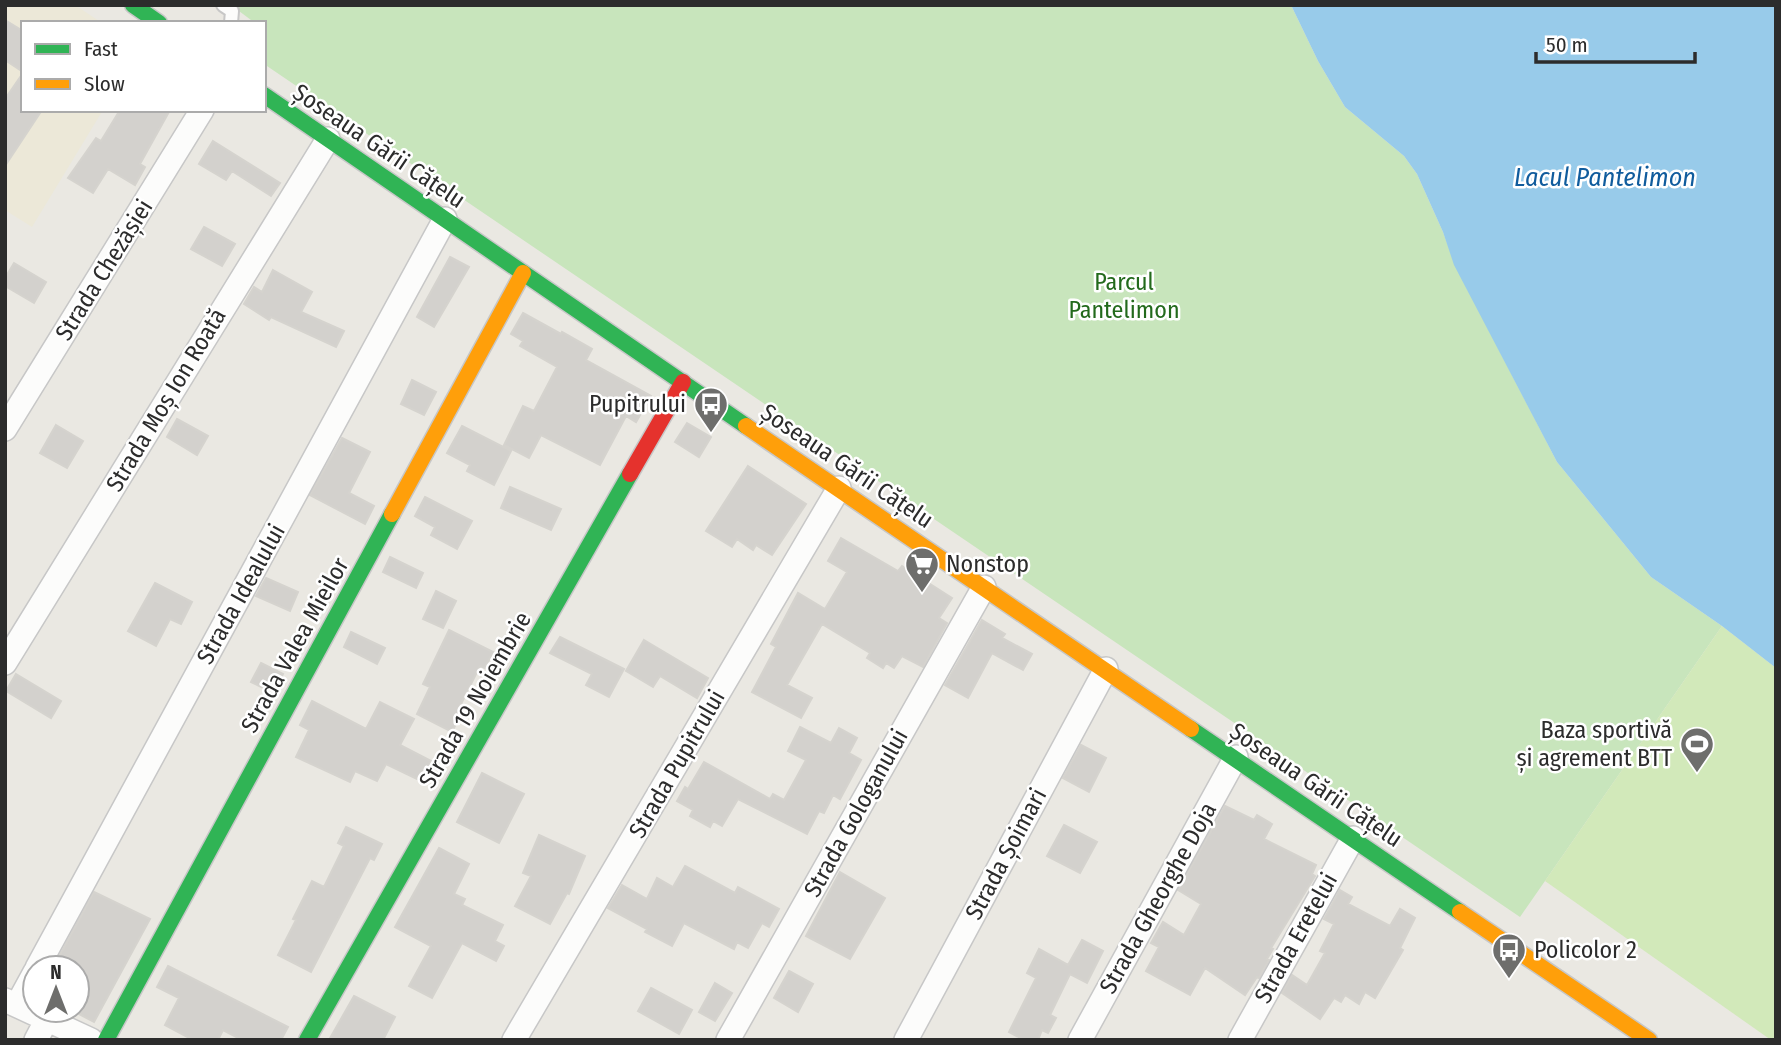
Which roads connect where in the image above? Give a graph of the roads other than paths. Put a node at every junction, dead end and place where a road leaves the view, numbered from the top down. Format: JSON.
{"nodes":[{"id":1,"x":133,"y":5,"type":"edge"},
{"id":2,"x":223,"y":5,"type":"edge"},
{"id":3,"x":156,"y":21,"type":"edge"},
{"id":4,"x":231,"y":21,"type":"edge"},
{"id":5,"x":266,"y":96,"type":"edge"},
{"id":6,"x":201,"y":112,"type":"edge"},
{"id":7,"x":328,"y":139,"type":"junction"},
{"id":8,"x":445,"y":219,"type":"junction"},
{"id":9,"x":523,"y":273,"type":"junction"},
{"id":10,"x":683,"y":383,"type":"junction"},
{"id":11,"x":5,"y":429,"type":"edge"},
{"id":12,"x":839,"y":488,"type":"junction"},
{"id":13,"x":984,"y":587,"type":"junction"},
{"id":14,"x":5,"y":663,"type":"edge"},
{"id":15,"x":1107,"y":669,"type":"junction"},
{"id":16,"x":1236,"y":757,"type":"junction"},
{"id":17,"x":1353,"y":838,"type":"junction"},
{"id":18,"x":45,"y":954,"type":"edge"},
{"id":19,"x":44,"y":1024,"type":"edge"},
{"id":20,"x":57,"y":1024,"type":"edge"},
{"id":21,"x":36,"y":1040,"type":"edge"},
{"id":22,"x":91,"y":1040,"type":"edge"},
{"id":23,"x":106,"y":1040,"type":"edge"},
{"id":24,"x":307,"y":1040,"type":"edge"},
{"id":25,"x":514,"y":1040,"type":"edge"},
{"id":26,"x":728,"y":1040,"type":"edge"},
{"id":27,"x":906,"y":1040,"type":"edge"},
{"id":28,"x":1080,"y":1040,"type":"edge"},
{"id":29,"x":1240,"y":1040,"type":"edge"},
{"id":30,"x":1649,"y":1040,"type":"edge"}],
"edges":[{"from":1,"to":3,"type":"main road"},
{"from":2,"to":4,"type":"lane"},
{"from":5,"to":7,"type":"main road","name":"Șoseaua Gării Cățelu"},
{"from":6,"to":11,"type":"street","name":"Strada Chezășiei"},
{"from":7,"to":8,"type":"main road","name":"Șoseaua Gării Cățelu"},
{"from":7,"to":14,"type":"street","name":"Strada Moș Ion Roată"},
{"from":8,"to":9,"type":"main road","name":"Șoseaua Gării Cățelu"},
{"from":8,"to":18,"type":"street","name":"Strada Idealului"},
{"from":9,"to":10,"type":"main road","name":"Șoseaua Gării Cățelu"},
{"from":9,"to":23,"type":"main road","name":"Strada Valea Mieilor"},
{"from":10,"to":12,"type":"main road","name":"Șoseaua Gării Cățelu"},
{"from":10,"to":24,"type":"main road","name":"Strada 19 Noiembrie"},
{"from":12,"to":13,"type":"main road","name":"Șoseaua Gării Cățelu"},
{"from":12,"to":25,"type":"street","name":"Strada Pupitrului"},
{"from":13,"to":15,"type":"main road","name":"Șoseaua Gării Cățelu"},
{"from":13,"to":26,"type":"street","name":"Strada Gologanului"},
{"from":15,"to":16,"type":"main road","name":"Șoseaua Gării Cățelu"},
{"from":15,"to":27,"type":"street","name":"Strada Șoimari"},
{"from":16,"to":17,"type":"main road","name":"Șoseaua Gării Cățelu"},
{"from":16,"to":28,"type":"street","name":"Strada Gheorghe Doja"},
{"from":17,"to":29,"type":"street","name":"Strada Eretelui"},
{"from":17,"to":30,"type":"main road","name":"Șoseaua Gării Cățelu"},
{"from":19,"to":21,"type":"street"},
{"from":20,"to":22,"type":"street"}]}
